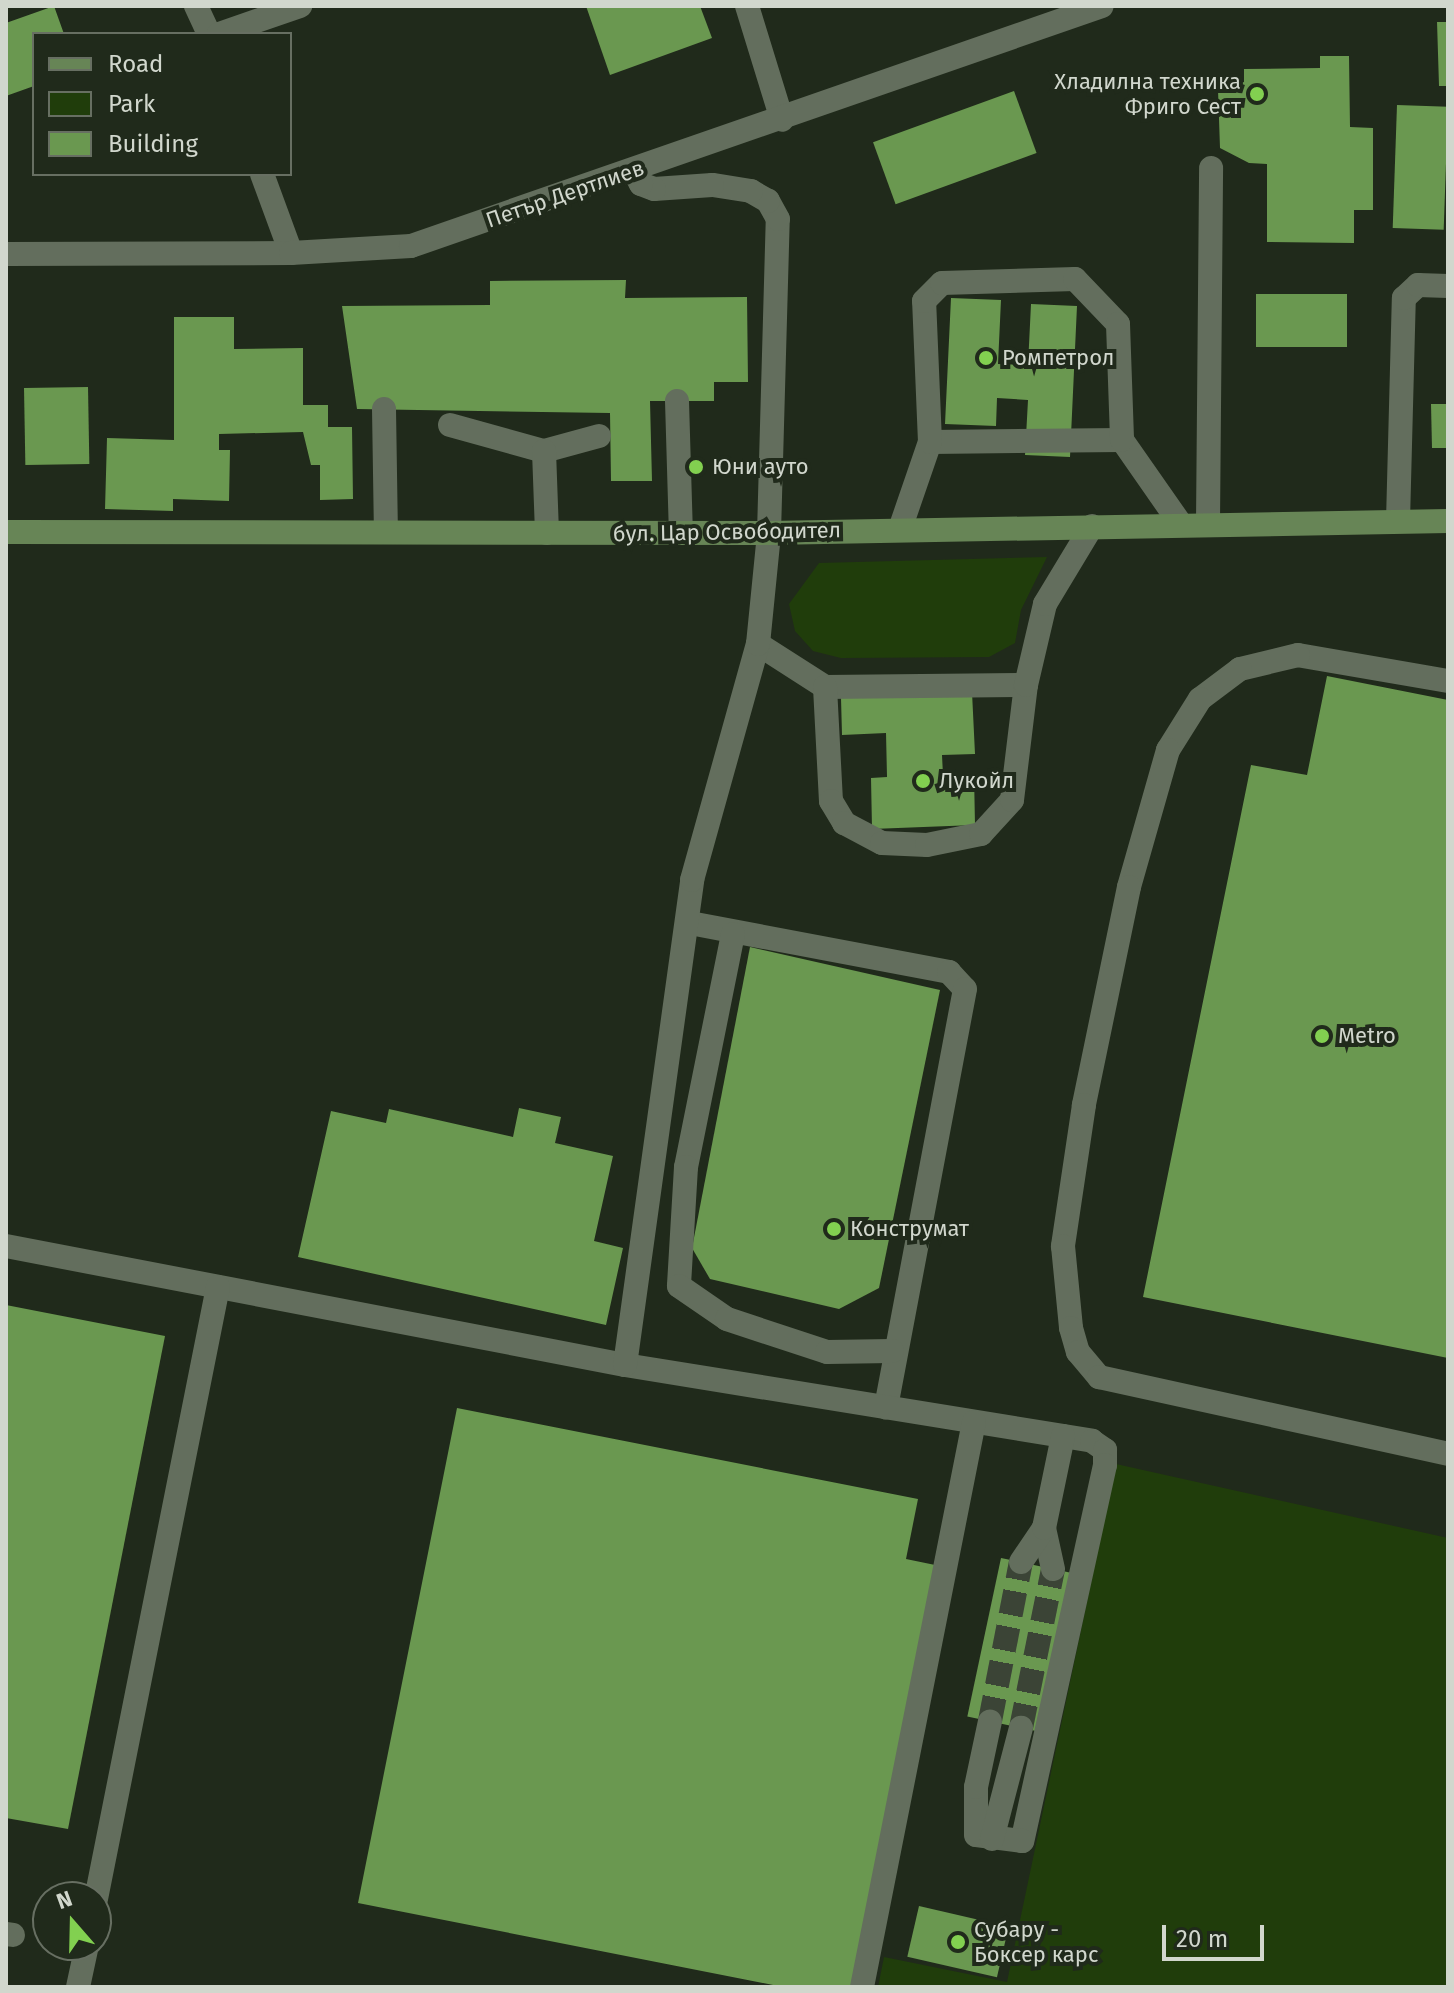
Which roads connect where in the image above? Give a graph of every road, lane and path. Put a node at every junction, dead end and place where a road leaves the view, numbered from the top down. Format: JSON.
{"nodes":[{"id":1,"x":196,"y":6,"type":"edge"},
{"id":2,"x":300,"y":6,"type":"edge"},
{"id":3,"x":747,"y":6,"type":"edge"},
{"id":4,"x":1102,"y":6,"type":"edge"},
{"id":5,"x":208,"y":32,"type":"edge"},
{"id":6,"x":225,"y":32,"type":"edge"},
{"id":7,"x":782,"y":120,"type":"junction"},
{"id":8,"x":1211,"y":168,"type":"dead end"},
{"id":9,"x":634,"y":171,"type":"junction"},
{"id":10,"x":263,"y":176,"type":"edge"},
{"id":11,"x":291,"y":253,"type":"junction"},
{"id":12,"x":6,"y":254,"type":"edge"},
{"id":13,"x":1448,"y":286,"type":"edge"},
{"id":14,"x":677,"y":401,"type":"dead end"},
{"id":15,"x":384,"y":409,"type":"dead end"},
{"id":16,"x":450,"y":425,"type":"dead end"},
{"id":17,"x":599,"y":436,"type":"dead end"},
{"id":18,"x":1122,"y":440,"type":"junction"},
{"id":19,"x":930,"y":442,"type":"junction"},
{"id":20,"x":544,"y":451,"type":"junction"},
{"id":21,"x":1398,"y":521,"type":"junction"},
{"id":22,"x":1448,"y":521,"type":"edge"},
{"id":23,"x":1208,"y":522,"type":"junction"},
{"id":24,"x":1180,"y":523,"type":"junction"},
{"id":25,"x":1092,"y":526,"type":"junction"},
{"id":26,"x":900,"y":529,"type":"junction"},
{"id":27,"x":6,"y":532,"type":"edge"},
{"id":28,"x":386,"y":532,"type":"junction"},
{"id":29,"x":547,"y":533,"type":"junction"},
{"id":30,"x":681,"y":533,"type":"junction"},
{"id":31,"x":769,"y":533,"type":"junction"},
{"id":32,"x":758,"y":644,"type":"junction"},
{"id":33,"x":1448,"y":681,"type":"edge"},
{"id":34,"x":1026,"y":685,"type":"junction"},
{"id":35,"x":825,"y":687,"type":"junction"},
{"id":36,"x":690,"y":923,"type":"junction"},
{"id":37,"x":733,"y":934,"type":"junction"},
{"id":38,"x":6,"y":1246,"type":"edge"},
{"id":39,"x":218,"y":1287,"type":"junction"},
{"id":40,"x":892,"y":1351,"type":"junction"},
{"id":41,"x":625,"y":1365,"type":"junction"},
{"id":42,"x":886,"y":1408,"type":"junction"},
{"id":43,"x":974,"y":1422,"type":"junction"},
{"id":44,"x":1063,"y":1436,"type":"junction"},
{"id":45,"x":1448,"y":1454,"type":"edge"},
{"id":46,"x":1044,"y":1528,"type":"junction"},
{"id":47,"x":1021,"y":1562,"type":"tunnel mouth"},
{"id":48,"x":1053,"y":1569,"type":"tunnel mouth"},
{"id":49,"x":990,"y":1721,"type":"tunnel mouth"},
{"id":50,"x":1021,"y":1728,"type":"tunnel mouth"},
{"id":51,"x":992,"y":1839,"type":"junction"},
{"id":52,"x":100,"y":1881,"type":"edge"},
{"id":53,"x":84,"y":1961,"type":"edge"},
{"id":54,"x":78,"y":1987,"type":"edge"},
{"id":55,"x":862,"y":1987,"type":"edge"}],
"edges":[{"from":1,"to":5,"type":"street"},
{"from":2,"to":6,"type":"street"},
{"from":3,"to":7,"type":"street"},
{"from":4,"to":7,"type":"street","name":"Петър Дертлиев"},
{"from":7,"to":9,"type":"street","name":"Петър Дертлиев"},
{"from":8,"to":23,"type":"street"},
{"from":9,"to":11,"type":"street","name":"Петър Дертлиев"},
{"from":9,"to":31,"type":"street"},
{"from":10,"to":11,"type":"street"},
{"from":11,"to":12,"type":"street","name":"Петър Дертлиев"},
{"from":13,"to":21,"type":"street"},
{"from":14,"to":30,"type":"street"},
{"from":15,"to":28,"type":"street"},
{"from":16,"to":20,"type":"street"},
{"from":17,"to":20,"type":"street"},
{"from":18,"to":19,"type":"street"},
{"from":18,"to":19,"type":"street"},
{"from":18,"to":24,"type":"street"},
{"from":19,"to":26,"type":"street"},
{"from":20,"to":29,"type":"street"},
{"from":21,"to":22,"type":"main road","name":"бул. Цар Освободител"},
{"from":21,"to":23,"type":"main road","name":"бул. Цар Освободител"},
{"from":23,"to":24,"type":"main road","name":"бул. Цар Освободител"},
{"from":24,"to":25,"type":"main road","name":"бул. Цар Освободител"},
{"from":25,"to":26,"type":"main road","name":"бул. Цар Освободител"},
{"from":25,"to":34,"type":"street"},
{"from":26,"to":31,"type":"main road","name":"бул. Цар Освободител"},
{"from":27,"to":28,"type":"main road","name":"бул. Цар Освободител"},
{"from":28,"to":29,"type":"main road","name":"бул. Цар Освободител"},
{"from":29,"to":30,"type":"main road","name":"бул. Цар Освободител"},
{"from":30,"to":31,"type":"main road","name":"бул. Цар Освободител"},
{"from":31,"to":32,"type":"street"},
{"from":32,"to":35,"type":"street"},
{"from":32,"to":36,"type":"street"},
{"from":33,"to":45,"type":"street"},
{"from":34,"to":35,"type":"street"},
{"from":34,"to":35,"type":"street"},
{"from":36,"to":37,"type":"street"},
{"from":36,"to":41,"type":"street"},
{"from":37,"to":40,"type":"street"},
{"from":37,"to":40,"type":"street"},
{"from":38,"to":39,"type":"street"},
{"from":39,"to":41,"type":"street"},
{"from":39,"to":52,"type":"street"},
{"from":40,"to":42,"type":"street"},
{"from":41,"to":42,"type":"street"},
{"from":42,"to":43,"type":"street"},
{"from":43,"to":44,"type":"street"},
{"from":43,"to":55,"type":"street"},
{"from":44,"to":46,"type":"street"},
{"from":44,"to":51,"type":"street"},
{"from":46,"to":47,"type":"street"},
{"from":46,"to":48,"type":"street"},
{"from":49,"to":51,"type":"street"},
{"from":50,"to":51,"type":"street"},
{"from":53,"to":54,"type":"street"}]}
